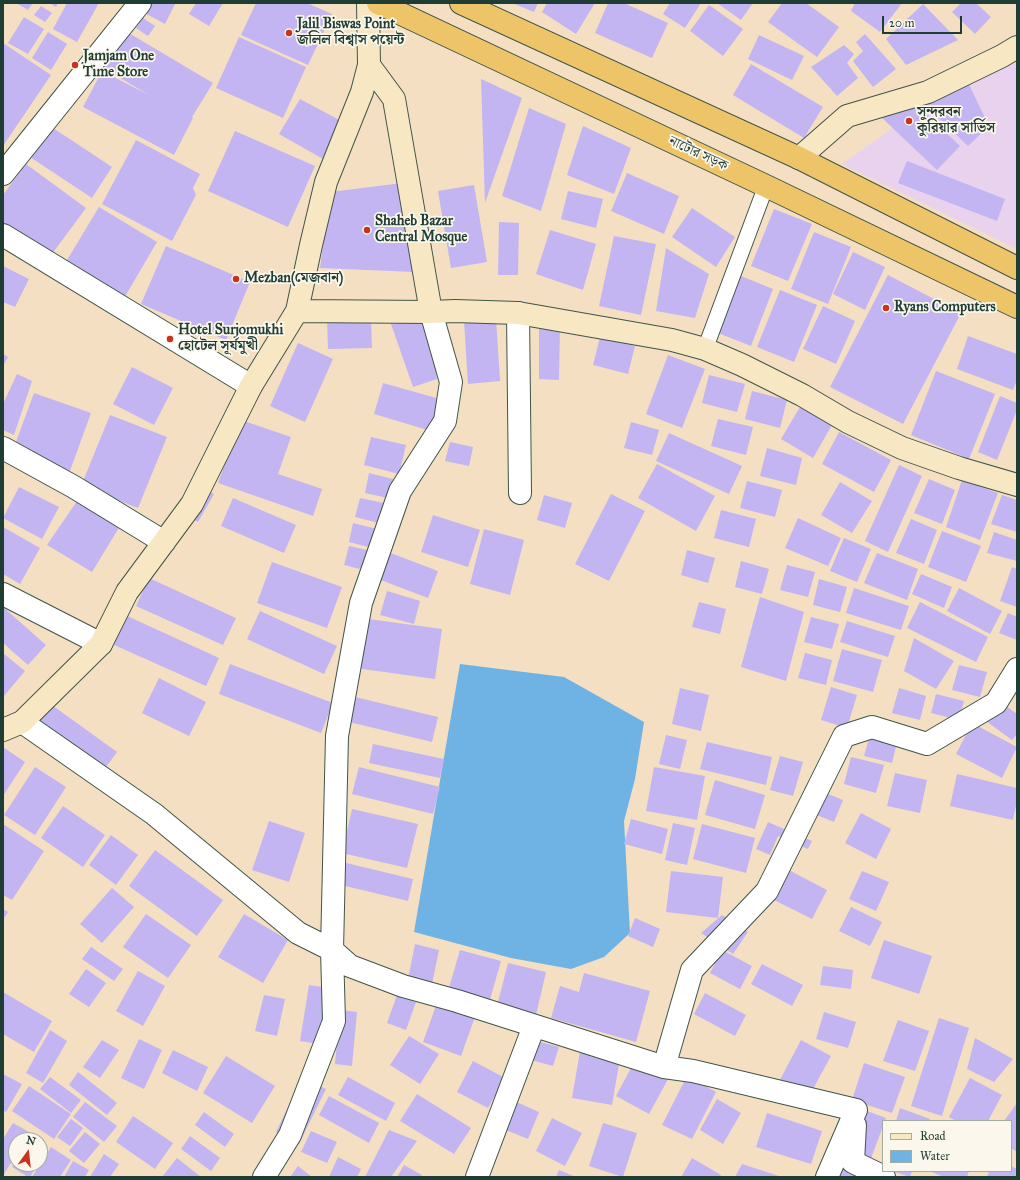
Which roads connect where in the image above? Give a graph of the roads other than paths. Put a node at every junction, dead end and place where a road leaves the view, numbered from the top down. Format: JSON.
{"nodes":[{"id":1,"x":140,"y":3,"type":"edge"},
{"id":2,"x":368,"y":3,"type":"edge"},
{"id":3,"x":378,"y":3,"type":"edge"},
{"id":4,"x":461,"y":3,"type":"edge"},
{"id":5,"x":1017,"y":47,"type":"edge"},
{"id":6,"x":369,"y":65,"type":"junction"},
{"id":7,"x":799,"y":158,"type":"junction"},
{"id":8,"x":3,"y":174,"type":"edge"},
{"id":9,"x":766,"y":186,"type":"junction"},
{"id":10,"x":3,"y":235,"type":"edge"},
{"id":11,"x":1017,"y":268,"type":"edge"},
{"id":12,"x":1017,"y":307,"type":"edge"},
{"id":13,"x":297,"y":311,"type":"junction"},
{"id":14,"x":431,"y":312,"type":"junction"},
{"id":15,"x":518,"y":313,"type":"junction"},
{"id":16,"x":705,"y":349,"type":"junction"},
{"id":17,"x":251,"y":386,"type":"junction"},
{"id":18,"x":3,"y":448,"type":"edge"},
{"id":19,"x":1017,"y":485,"type":"edge"},
{"id":20,"x":520,"y":493,"type":"dead end"},
{"id":21,"x":164,"y":542,"type":"junction"},
{"id":22,"x":3,"y":594,"type":"edge"},
{"id":23,"x":101,"y":644,"type":"junction"},
{"id":24,"x":1017,"y":669,"type":"edge"},
{"id":25,"x":13,"y":726,"type":"edge"},
{"id":26,"x":332,"y":950,"type":"junction"},
{"id":27,"x":534,"y":1026,"type":"junction"},
{"id":28,"x":664,"y":1068,"type":"junction"},
{"id":29,"x":856,"y":1110,"type":"junction"},
{"id":30,"x":264,"y":1177,"type":"edge"},
{"id":31,"x":477,"y":1177,"type":"edge"},
{"id":32,"x":827,"y":1177,"type":"edge"},
{"id":33,"x":884,"y":1177,"type":"edge"}],
"edges":[{"from":1,"to":8,"type":"street"},
{"from":2,"to":6,"type":"main road"},
{"from":3,"to":9,"type":"highway","name":"নাটোর সড়ক"},
{"from":4,"to":7,"type":"highway"},
{"from":5,"to":7,"type":"main road"},
{"from":6,"to":13,"type":"main road"},
{"from":6,"to":14,"type":"main road"},
{"from":7,"to":11,"type":"highway"},
{"from":9,"to":12,"type":"highway","name":"নাটোর সড়ক"},
{"from":9,"to":16,"type":"lane"},
{"from":10,"to":17,"type":"street"},
{"from":13,"to":14,"type":"main road"},
{"from":13,"to":17,"type":"main road"},
{"from":14,"to":15,"type":"main road"},
{"from":14,"to":26,"type":"street"},
{"from":15,"to":16,"type":"main road"},
{"from":15,"to":20,"type":"street"},
{"from":16,"to":19,"type":"main road"},
{"from":17,"to":21,"type":"main road"},
{"from":18,"to":21,"type":"street"},
{"from":21,"to":23,"type":"main road"},
{"from":22,"to":23,"type":"street"},
{"from":23,"to":25,"type":"main road"},
{"from":24,"to":28,"type":"street"},
{"from":25,"to":26,"type":"street"},
{"from":26,"to":27,"type":"street"},
{"from":26,"to":30,"type":"street"},
{"from":27,"to":28,"type":"street"},
{"from":27,"to":31,"type":"street"},
{"from":28,"to":29,"type":"street"},
{"from":29,"to":32,"type":"street"},
{"from":29,"to":33,"type":"street"}]}
